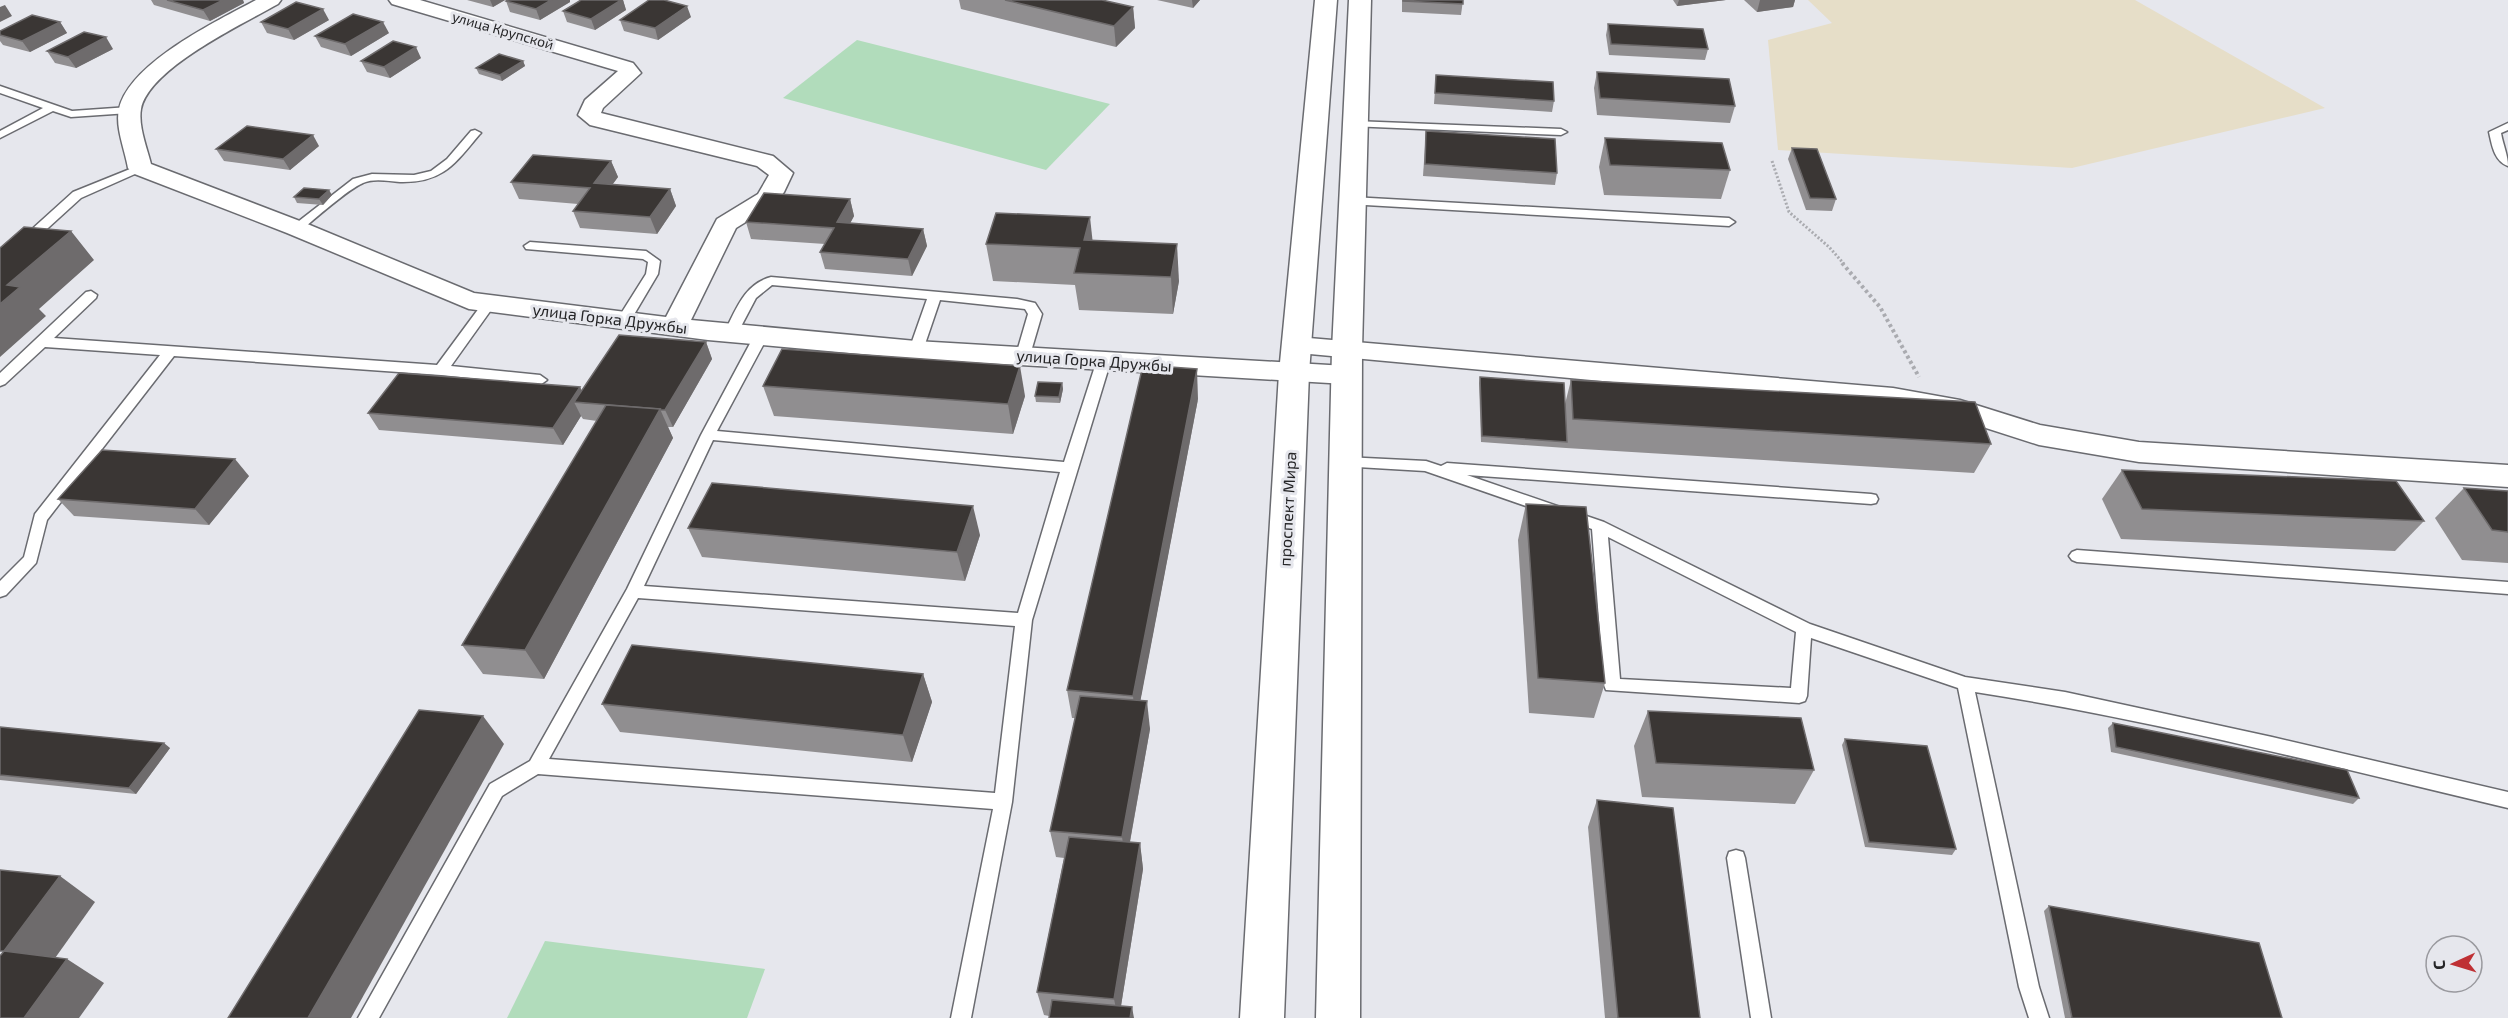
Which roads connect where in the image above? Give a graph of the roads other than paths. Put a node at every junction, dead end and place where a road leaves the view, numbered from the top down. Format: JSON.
{"nodes":[{"id":1,"x":271,"y":0,"type":"edge"},
{"id":2,"x":399,"y":0,"type":"edge"},
{"id":3,"x":1326,"y":0,"type":"edge"},
{"id":4,"x":1360,"y":0,"type":"edge"},
{"id":5,"x":0,"y":89,"type":"edge"},
{"id":6,"x":53,"y":107,"type":"junction"},
{"id":7,"x":129,"y":110,"type":"junction"},
{"id":8,"x":1354,"y":124,"type":"junction"},
{"id":9,"x":2508,"y":126,"type":"edge"},
{"id":10,"x":1561,"y":132,"type":"dead end"},
{"id":11,"x":475,"y":133,"type":"dead end"},
{"id":12,"x":0,"y":135,"type":"edge"},
{"id":13,"x":2508,"y":163,"type":"edge"},
{"id":14,"x":140,"y":168,"type":"junction"},
{"id":15,"x":1352,"y":201,"type":"junction"},
{"id":16,"x":1729,"y":222,"type":"dead end"},
{"id":17,"x":296,"y":228,"type":"junction"},
{"id":18,"x":530,"y":246,"type":"dead end"},
{"id":19,"x":0,"y":265,"type":"edge"},
{"id":20,"x":90,"y":295,"type":"dead end"},
{"id":21,"x":935,"y":296,"type":"junction"},
{"id":22,"x":490,"y":303,"type":"junction"},
{"id":23,"x":624,"y":320,"type":"junction"},
{"id":24,"x":675,"y":326,"type":"junction"},
{"id":25,"x":730,"y":333,"type":"junction"},
{"id":26,"x":761,"y":336,"type":"junction"},
{"id":27,"x":42,"y":342,"type":"junction"},
{"id":28,"x":916,"y":350,"type":"junction"},
{"id":29,"x":170,"y":351,"type":"junction"},
{"id":30,"x":1023,"y":355,"type":"junction"},
{"id":31,"x":1104,"y":360,"type":"junction"},
{"id":32,"x":1295,"y":360,"type":"junction"},
{"id":33,"x":1346,"y":363,"type":"junction"},
{"id":34,"x":441,"y":370,"type":"junction"},
{"id":35,"x":540,"y":380,"type":"dead end"},
{"id":36,"x":0,"y":381,"type":"edge"},
{"id":37,"x":708,"y":435,"type":"junction"},
{"id":38,"x":1345,"y":462,"type":"junction"},
{"id":39,"x":1426,"y":466,"type":"junction"},
{"id":40,"x":1069,"y":468,"type":"junction"},
{"id":41,"x":2508,"y":476,"type":"edge"},
{"id":42,"x":1871,"y":499,"type":"dead end"},
{"id":43,"x":1599,"y":526,"type":"junction"},
{"id":44,"x":2077,"y":555,"type":"dead end"},
{"id":45,"x":2508,"y":588,"type":"edge"},
{"id":46,"x":0,"y":591,"type":"edge"},
{"id":47,"x":634,"y":591,"type":"junction"},
{"id":48,"x":1024,"y":620,"type":"junction"},
{"id":49,"x":1804,"y":629,"type":"junction"},
{"id":50,"x":1965,"y":684,"type":"junction"},
{"id":51,"x":536,"y":766,"type":"junction"},
{"id":52,"x":2508,"y":800,"type":"edge"},
{"id":53,"x":1003,"y":802,"type":"junction"},
{"id":54,"x":1736,"y":858,"type":"dead end"},
{"id":55,"x":368,"y":1018,"type":"edge"},
{"id":56,"x":961,"y":1018,"type":"edge"},
{"id":57,"x":1262,"y":1018,"type":"edge"},
{"id":58,"x":1338,"y":1018,"type":"edge"},
{"id":59,"x":1761,"y":1018,"type":"edge"},
{"id":60,"x":2038,"y":1018,"type":"edge"}],
"edges":[{"from":1,"to":7,"type":"street"},
{"from":2,"to":24,"type":"street","name":"улица Крупской"},
{"from":3,"to":32,"type":"main road","name":"проспект Мира"},
{"from":4,"to":8,"type":"main road"},
{"from":5,"to":6,"type":"lane"},
{"from":6,"to":7,"type":"lane"},
{"from":6,"to":12,"type":"lane"},
{"from":7,"to":14,"type":"street"},
{"from":8,"to":10,"type":"lane"},
{"from":8,"to":15,"type":"main road"},
{"from":9,"to":13,"type":"lane"},
{"from":11,"to":17,"type":"lane"},
{"from":14,"to":17,"type":"street","name":"улица Горка Дружбы"},
{"from":14,"to":19,"type":"lane"},
{"from":15,"to":16,"type":"lane"},
{"from":15,"to":33,"type":"main road"},
{"from":17,"to":22,"type":"street","name":"улица Горка Дружбы"},
{"from":18,"to":23,"type":"lane"},
{"from":20,"to":27,"type":"lane"},
{"from":21,"to":25,"type":"lane"},
{"from":21,"to":28,"type":"lane"},
{"from":21,"to":30,"type":"lane"},
{"from":22,"to":23,"type":"street","name":"улица Горка Дружбы"},
{"from":22,"to":34,"type":"lane"},
{"from":23,"to":24,"type":"street","name":"улица Горка Дружбы"},
{"from":24,"to":25,"type":"street","name":"улица Горка Дружбы"},
{"from":25,"to":26,"type":"street","name":"улица Горка Дружбы"},
{"from":26,"to":28,"type":"street","name":"улица Горка Дружбы"},
{"from":26,"to":37,"type":"lane"},
{"from":27,"to":29,"type":"lane"},
{"from":27,"to":36,"type":"lane"},
{"from":28,"to":30,"type":"street","name":"улица Горка Дружбы"},
{"from":29,"to":34,"type":"lane"},
{"from":29,"to":46,"type":"lane"},
{"from":30,"to":31,"type":"street","name":"улица Горка Дружбы"},
{"from":31,"to":32,"type":"street","name":"улица Горка Дружбы"},
{"from":31,"to":40,"type":"lane"},
{"from":32,"to":33,"type":"street","name":"улица Горка Дружбы"},
{"from":32,"to":57,"type":"main road","name":"проспект Мира"},
{"from":33,"to":38,"type":"main road"},
{"from":33,"to":41,"type":"street","name":"улица Горка Дружбы"},
{"from":34,"to":35,"type":"lane"},
{"from":37,"to":40,"type":"lane"},
{"from":37,"to":47,"type":"lane"},
{"from":38,"to":39,"type":"lane"},
{"from":38,"to":58,"type":"main road"},
{"from":39,"to":42,"type":"lane"},
{"from":39,"to":43,"type":"lane"},
{"from":40,"to":48,"type":"lane"},
{"from":43,"to":49,"type":"lane"},
{"from":43,"to":49,"type":"lane"},
{"from":44,"to":45,"type":"lane"},
{"from":47,"to":48,"type":"lane"},
{"from":47,"to":51,"type":"lane"},
{"from":48,"to":53,"type":"lane"},
{"from":49,"to":50,"type":"lane"},
{"from":50,"to":52,"type":"lane"},
{"from":50,"to":60,"type":"lane"},
{"from":51,"to":53,"type":"lane"},
{"from":51,"to":55,"type":"lane"},
{"from":53,"to":56,"type":"lane"},
{"from":54,"to":59,"type":"lane"}]}
